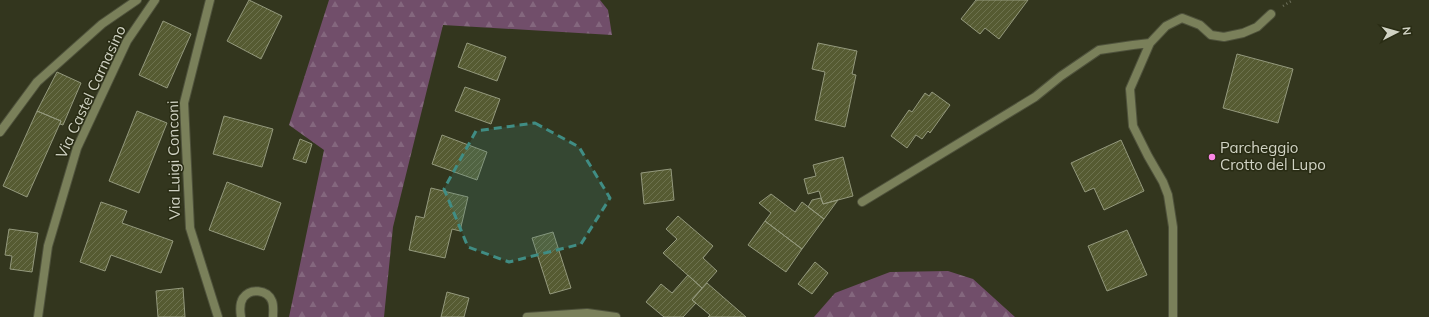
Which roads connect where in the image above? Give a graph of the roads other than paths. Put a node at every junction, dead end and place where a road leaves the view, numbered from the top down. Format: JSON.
{"nodes":[{"id":1,"x":137,"y":0,"type":"edge"},
{"id":2,"x":155,"y":0,"type":"edge"},
{"id":3,"x":210,"y":0,"type":"edge"},
{"id":4,"x":1271,"y":14,"type":"dead end"},
{"id":5,"x":1150,"y":44,"type":"junction"},
{"id":6,"x":0,"y":132,"type":"edge"},
{"id":7,"x":862,"y":202,"type":"dead end"},
{"id":8,"x":38,"y":317,"type":"edge"},
{"id":9,"x":218,"y":317,"type":"edge"},
{"id":10,"x":241,"y":317,"type":"edge"},
{"id":11,"x":273,"y":317,"type":"edge"},
{"id":12,"x":527,"y":317,"type":"edge"},
{"id":13,"x":616,"y":317,"type":"edge"},
{"id":14,"x":1173,"y":317,"type":"edge"}],
"edges":[{"from":1,"to":6,"type":"street"},
{"from":2,"to":8,"type":"street","name":"Via Castel Carnasino"},
{"from":3,"to":9,"type":"street","name":"Via Luigi Conconi"},
{"from":4,"to":5,"type":"street"},
{"from":5,"to":7,"type":"street"},
{"from":5,"to":14,"type":"street"},
{"from":10,"to":11,"type":"street"},
{"from":12,"to":13,"type":"street"}]}
